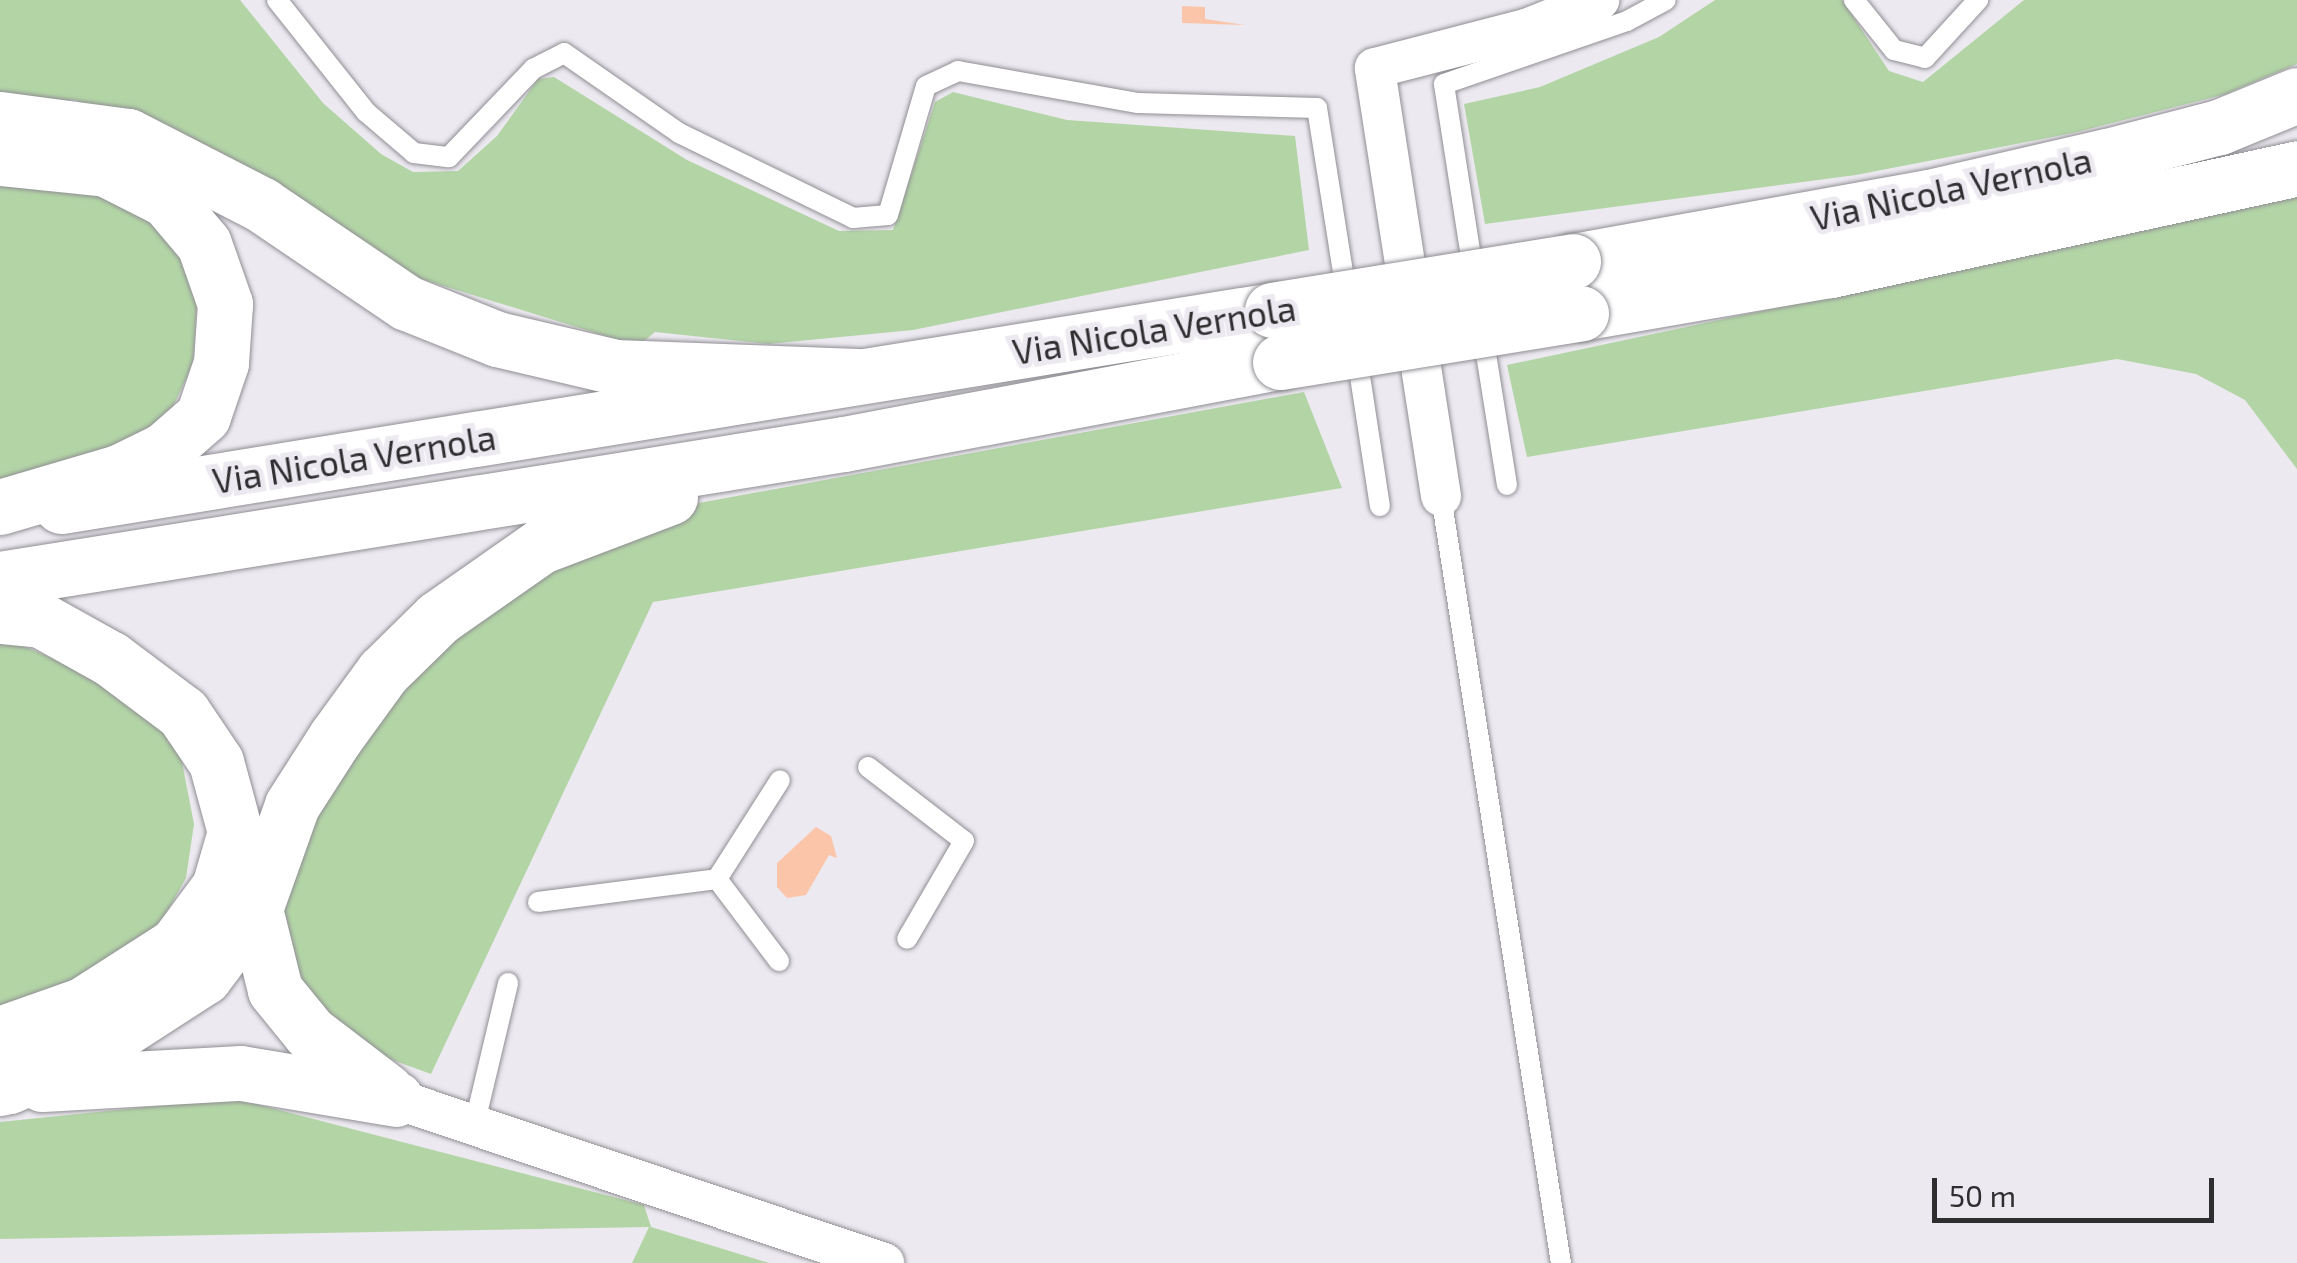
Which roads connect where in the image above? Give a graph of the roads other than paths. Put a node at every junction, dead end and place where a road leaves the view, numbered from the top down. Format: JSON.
{"nodes":[{"id":1,"x":277,"y":0,"type":"edge"},
{"id":2,"x":1599,"y":0,"type":"edge"},
{"id":3,"x":1666,"y":0,"type":"edge"},
{"id":4,"x":1854,"y":0,"type":"edge"},
{"id":5,"x":1978,"y":0,"type":"edge"},
{"id":6,"x":2297,"y":95,"type":"edge"},
{"id":7,"x":0,"y":119,"type":"edge"},
{"id":8,"x":0,"y":158,"type":"edge"},
{"id":9,"x":2297,"y":168,"type":"edge"},
{"id":10,"x":1577,"y":287,"type":"junction"},
{"id":11,"x":1276,"y":336,"type":"junction"},
{"id":12,"x":857,"y":376,"type":"junction"},
{"id":13,"x":844,"y":444,"type":"junction"},
{"id":14,"x":1507,"y":485,"type":"dead end"},
{"id":15,"x":1441,"y":496,"type":"joint"},
{"id":16,"x":0,"y":506,"type":"edge"},
{"id":17,"x":1380,"y":506,"type":"dead end"},
{"id":18,"x":0,"y":516,"type":"edge"},
{"id":19,"x":0,"y":579,"type":"edge"},
{"id":20,"x":0,"y":616,"type":"edge"},
{"id":21,"x":868,"y":767,"type":"dead end"},
{"id":22,"x":780,"y":780,"type":"dead end"},
{"id":23,"x":718,"y":878,"type":"junction"},
{"id":24,"x":538,"y":902,"type":"dead end"},
{"id":25,"x":254,"y":909,"type":"junction"},
{"id":26,"x":907,"y":939,"type":"dead end"},
{"id":27,"x":780,"y":961,"type":"dead end"},
{"id":28,"x":508,"y":983,"type":"dead end"},
{"id":29,"x":3,"y":1069,"type":"edge"},
{"id":30,"x":396,"y":1099,"type":"junction"},
{"id":31,"x":475,"y":1122,"type":"junction"},
{"id":32,"x":884,"y":1263,"type":"edge"},
{"id":33,"x":1561,"y":1263,"type":"edge"}],
"edges":[{"from":1,"to":17,"type":"lane"},
{"from":2,"to":15,"type":"street"},
{"from":3,"to":14,"type":"lane"},
{"from":4,"to":5,"type":"lane"},
{"from":6,"to":10,"type":"main road","name":"Via Nicola Vernola"},
{"from":7,"to":12,"type":"main road"},
{"from":8,"to":16,"type":"main road"},
{"from":9,"to":10,"type":"main road","name":"Via Nicola Vernola"},
{"from":10,"to":11,"type":"main road","name":"Via Nicola Vernola","bridge":true},
{"from":11,"to":12,"type":"main road","name":"Via Nicola Vernola"},
{"from":11,"to":13,"type":"main road","name":"Via Nicola Vernola"},
{"from":12,"to":18,"type":"main road","name":"Via Nicola Vernola"},
{"from":13,"to":19,"type":"main road","name":"Via Nicola Vernola"},
{"from":13,"to":25,"type":"main road"},
{"from":15,"to":33,"type":"lane"},
{"from":20,"to":29,"type":"main road"},
{"from":21,"to":26,"type":"lane"},
{"from":22,"to":23,"type":"lane"},
{"from":23,"to":24,"type":"lane"},
{"from":23,"to":27,"type":"lane"},
{"from":25,"to":29,"type":"main road"},
{"from":25,"to":30,"type":"main road"},
{"from":28,"to":31,"type":"lane"},
{"from":29,"to":30,"type":"main road"},
{"from":30,"to":31,"type":"street"},
{"from":31,"to":32,"type":"street"}]}
